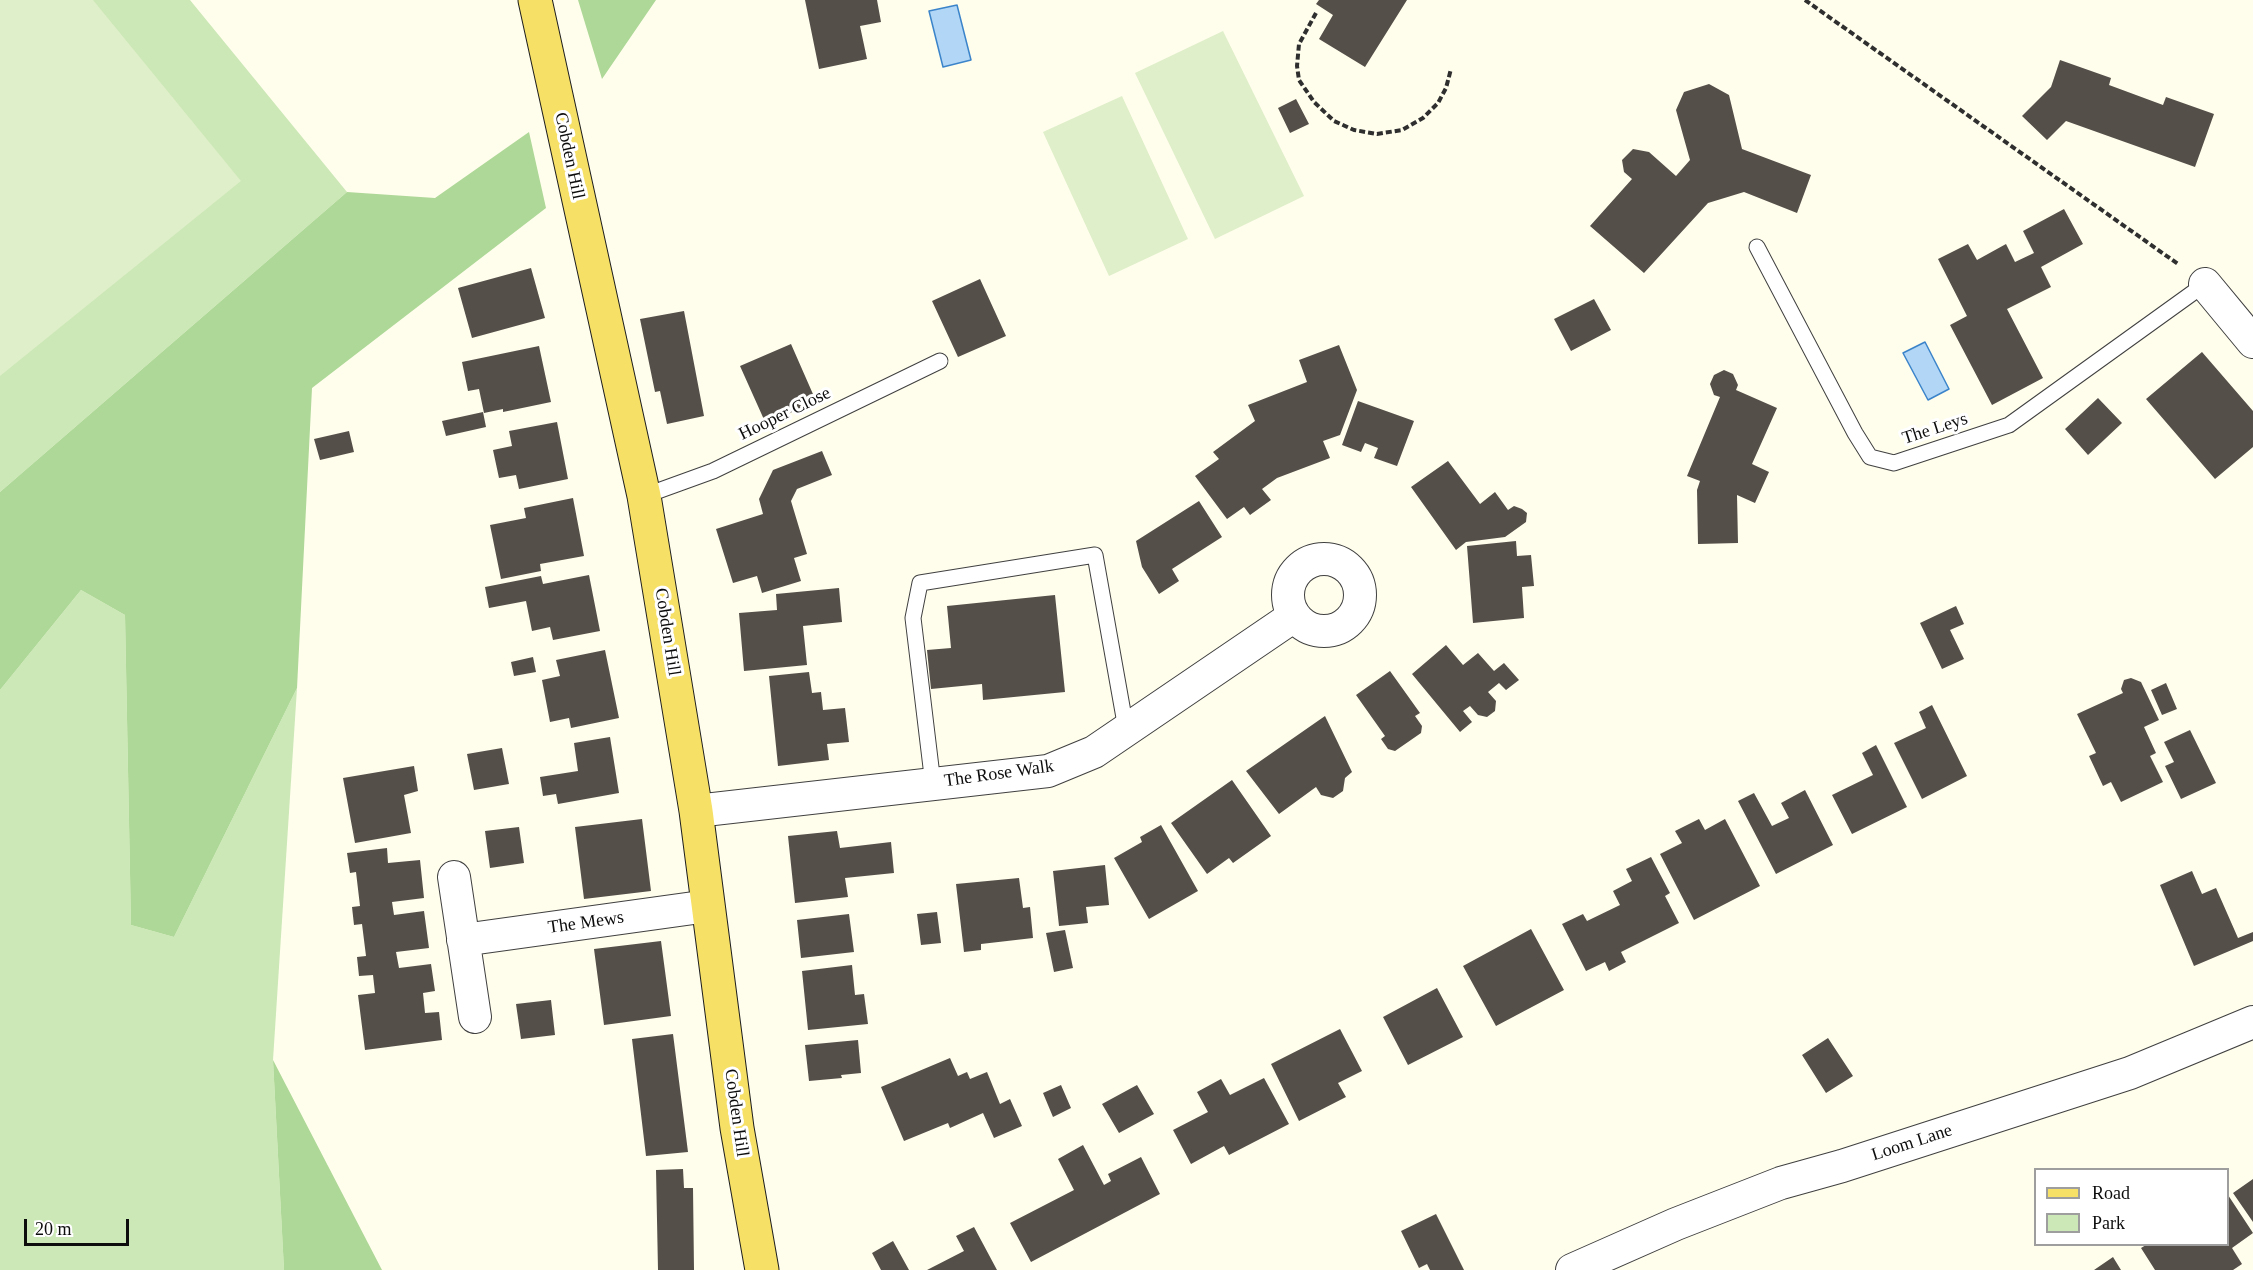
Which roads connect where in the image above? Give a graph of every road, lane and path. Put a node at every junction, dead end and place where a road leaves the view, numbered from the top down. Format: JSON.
{"nodes":[{"id":1,"x":535,"y":0,"type":"edge"},
{"id":2,"x":1805,"y":0,"type":"edge"},
{"id":3,"x":1316,"y":13,"type":"dead end"},
{"id":4,"x":1451,"y":69,"type":"dead end"},
{"id":5,"x":1757,"y":247,"type":"dead end"},
{"id":6,"x":2205,"y":284,"type":"junction"},
{"id":7,"x":2253,"y":342,"type":"edge"},
{"id":8,"x":940,"y":361,"type":"dead end"},
{"id":9,"x":644,"y":496,"type":"junction"},
{"id":10,"x":1294,"y":616,"type":"dead end"},
{"id":11,"x":1126,"y":729,"type":"junction"},
{"id":12,"x":933,"y":784,"type":"junction"},
{"id":13,"x":696,"y":811,"type":"junction"},
{"id":14,"x":454,"y":877,"type":"dead end"},
{"id":15,"x":708,"y":906,"type":"junction"},
{"id":16,"x":464,"y":940,"type":"junction"},
{"id":17,"x":475,"y":1017,"type":"dead end"},
{"id":18,"x":2253,"y":1022,"type":"edge"},
{"id":19,"x":762,"y":1270,"type":"edge"},
{"id":20,"x":1572,"y":1270,"type":"edge"}],
"edges":[{"from":1,"to":9,"type":"main road","name":"Cobden Hill"},
{"from":2,"to":6,"type":"path"},
{"from":3,"to":4,"type":"path"},
{"from":5,"to":6,"type":"lane","name":"The Leys"},
{"from":6,"to":7,"type":"street"},
{"from":8,"to":9,"type":"lane","name":"Hooper Close"},
{"from":9,"to":13,"type":"main road","name":"Cobden Hill"},
{"from":10,"to":11,"type":"street","name":"The Rose Walk"},
{"from":11,"to":12,"type":"street","name":"The Rose Walk"},
{"from":11,"to":12,"type":"lane"},
{"from":12,"to":13,"type":"street","name":"The Rose Walk"},
{"from":13,"to":15,"type":"main road","name":"Cobden Hill"},
{"from":14,"to":16,"type":"street"},
{"from":15,"to":16,"type":"street","name":"The Mews"},
{"from":15,"to":19,"type":"main road","name":"Cobden Hill"},
{"from":16,"to":17,"type":"street"},
{"from":18,"to":20,"type":"street","name":"Loom Lane"}]}
